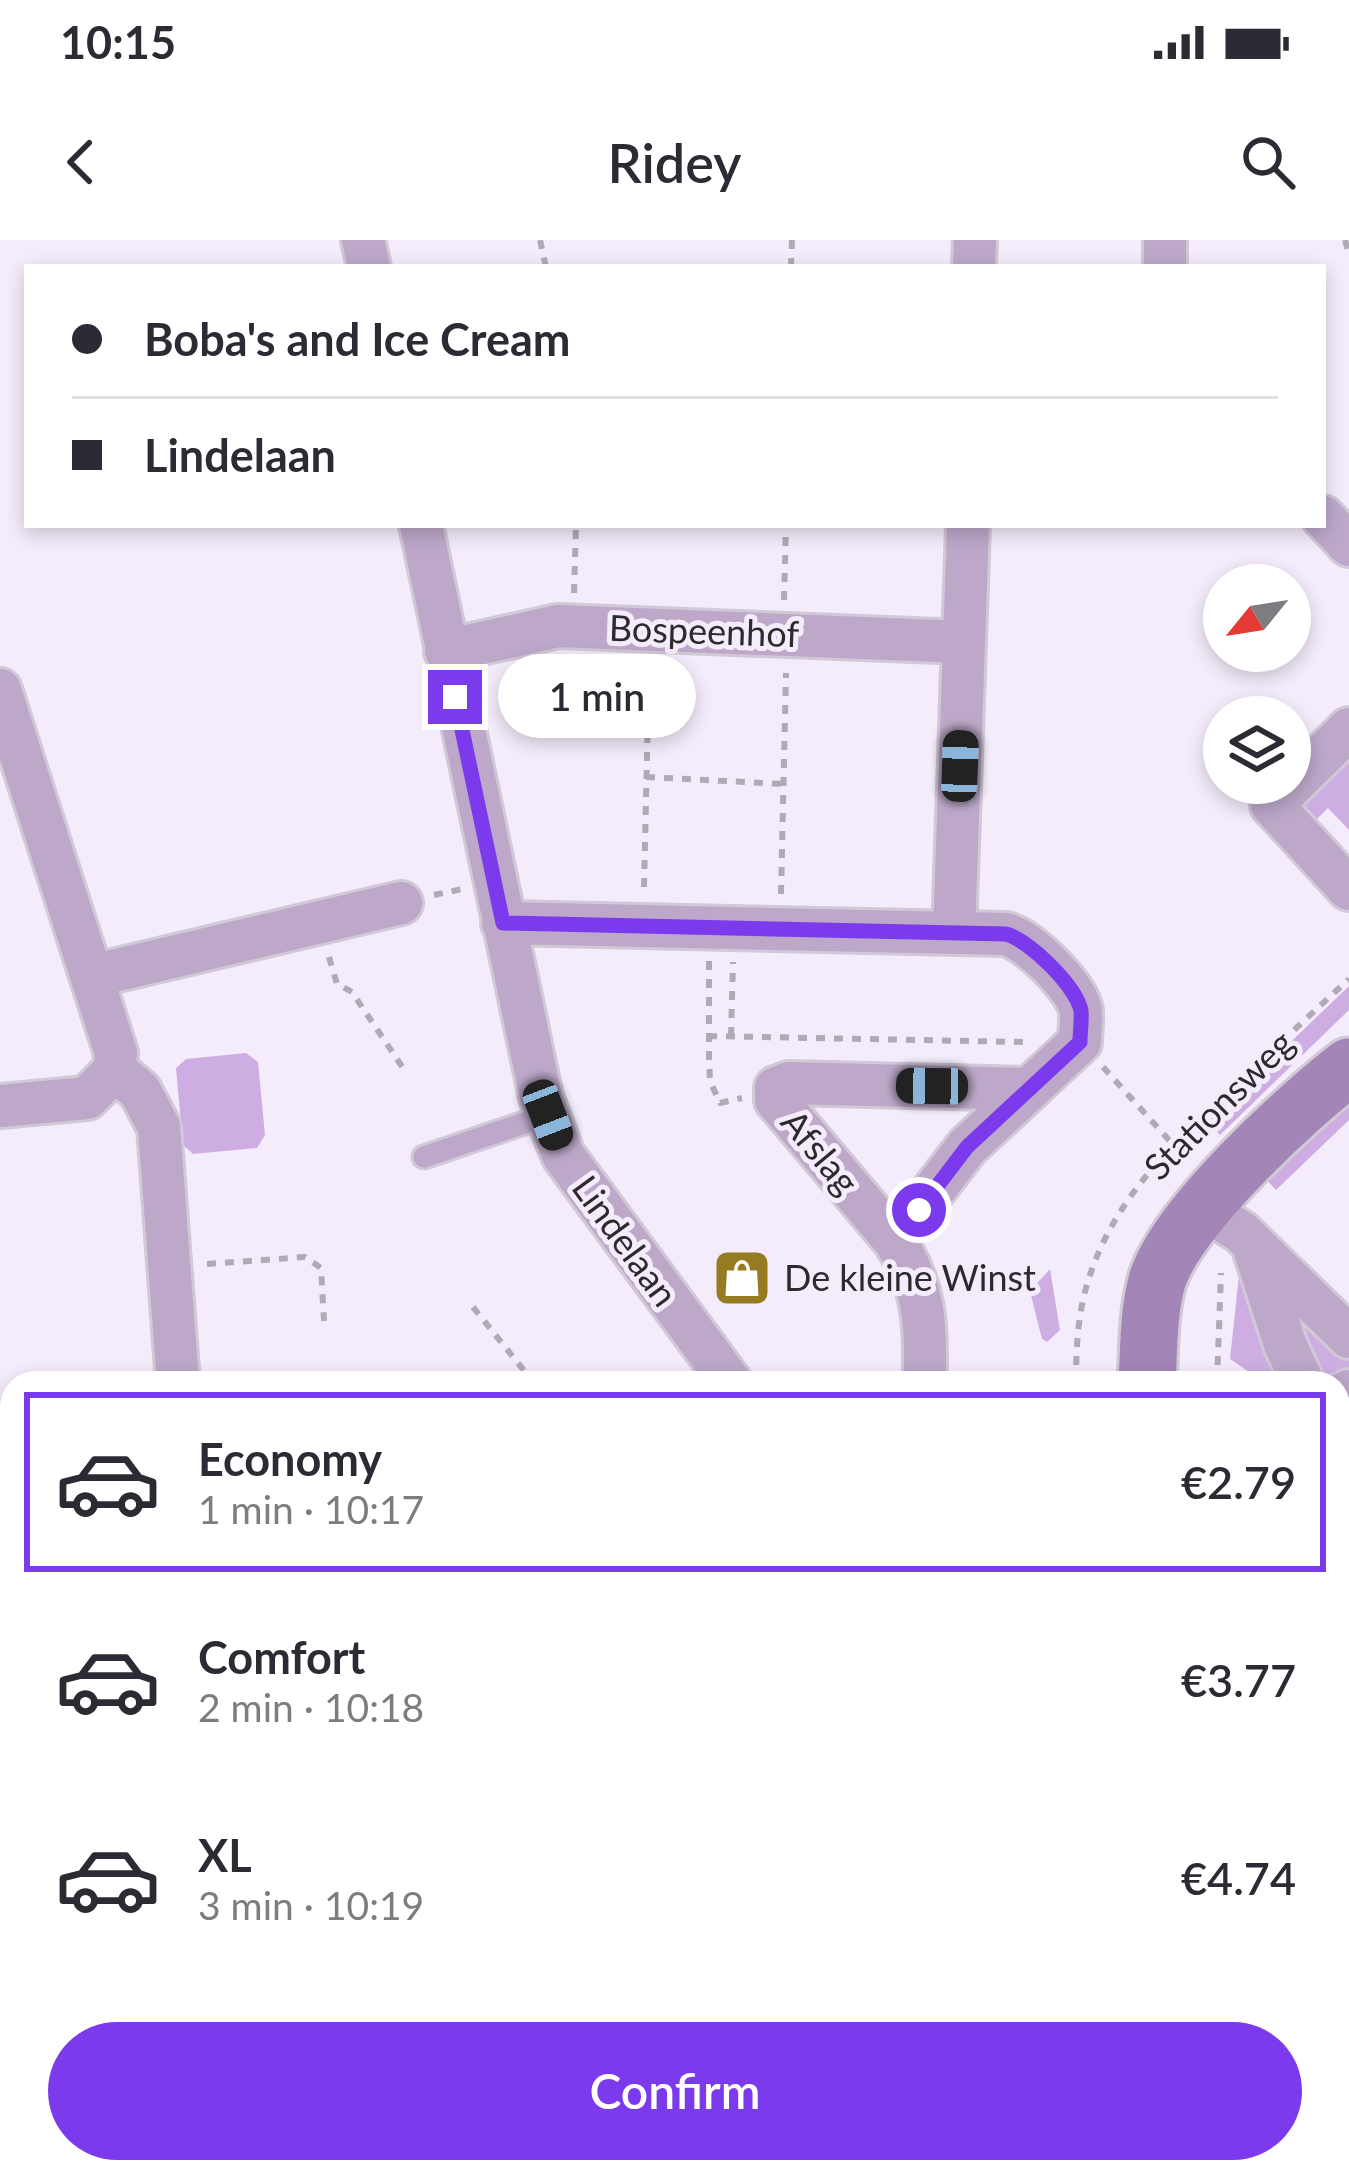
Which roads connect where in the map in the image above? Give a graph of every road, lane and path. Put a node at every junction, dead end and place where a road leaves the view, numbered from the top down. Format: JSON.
{"nodes":[{"id":1,"x":1345,"y":240,"type":"edge"},
{"id":2,"x":1349,"y":254,"type":"edge"},
{"id":3,"x":1326,"y":520,"type":"edge"},
{"id":4,"x":422,"y":528,"type":"edge"},
{"id":5,"x":576,"y":528,"type":"edge"},
{"id":6,"x":786,"y":528,"type":"edge"},
{"id":7,"x":968,"y":528,"type":"edge"},
{"id":8,"x":1349,"y":545,"type":"edge"},
{"id":9,"x":572,"y":626,"type":"junction"},
{"id":10,"x":650,"y":627,"type":"junction"},
{"id":11,"x":785,"y":633,"type":"junction"},
{"id":12,"x":964,"y":642,"type":"junction"},
{"id":13,"x":446,"y":651,"type":"junction"},
{"id":14,"x":0,"y":690,"type":"edge"},
{"id":15,"x":1349,"y":729,"type":"edge"},
{"id":16,"x":12,"y":771,"type":"edge"},
{"id":17,"x":646,"y":777,"type":"junction"},
{"id":18,"x":784,"y":784,"type":"junction"},
{"id":19,"x":494,"y":881,"type":"junction"},
{"id":20,"x":1349,"y":889,"type":"edge"},
{"id":21,"x":401,"y":903,"type":"joint"},
{"id":22,"x":319,"y":922,"type":"junction"},
{"id":23,"x":503,"y":923,"type":"junction"},
{"id":24,"x":643,"y":926,"type":"junction"},
{"id":25,"x":722,"y":928,"type":"junction"},
{"id":26,"x":781,"y":929,"type":"junction"},
{"id":27,"x":954,"y":933,"type":"junction"},
{"id":28,"x":92,"y":976,"type":"junction"},
{"id":29,"x":1349,"y":979,"type":"edge"},
{"id":30,"x":708,"y":1036,"type":"junction"},
{"id":31,"x":731,"y":1036,"type":"junction"},
{"id":32,"x":1080,"y":1042,"type":"junction"},
{"id":33,"x":1340,"y":1067,"type":"edge"},
{"id":34,"x":115,"y":1070,"type":"junction"},
{"id":35,"x":405,"y":1071,"type":"dead end"},
{"id":36,"x":1027,"y":1089,"type":"junction"},
{"id":37,"x":775,"y":1092,"type":"junction"},
{"id":38,"x":0,"y":1106,"type":"edge"},
{"id":39,"x":548,"y":1115,"type":"junction"},
{"id":40,"x":1173,"y":1143,"type":"junction"},
{"id":41,"x":424,"y":1157,"type":"dead end"},
{"id":42,"x":1231,"y":1230,"type":"junction"},
{"id":43,"x":895,"y":1241,"type":"junction"},
{"id":44,"x":170,"y":1267,"type":"junction"},
{"id":45,"x":473,"y":1307,"type":"dead end"},
{"id":46,"x":324,"y":1321,"type":"dead end"},
{"id":47,"x":1349,"y":1337,"type":"edge"},
{"id":48,"x":177,"y":1371,"type":"edge"},
{"id":49,"x":524,"y":1371,"type":"edge"},
{"id":50,"x":722,"y":1371,"type":"edge"},
{"id":51,"x":925,"y":1371,"type":"edge"},
{"id":52,"x":1077,"y":1371,"type":"edge"},
{"id":53,"x":1148,"y":1371,"type":"edge"},
{"id":54,"x":1217,"y":1371,"type":"edge"},
{"id":55,"x":1297,"y":1371,"type":"edge"}],
"edges":[{"from":1,"to":2,"type":"path"},
{"from":3,"to":8,"type":"street"},
{"from":4,"to":13,"type":"street","name":"Lindelaan"},
{"from":5,"to":9,"type":"path"},
{"from":6,"to":11,"type":"path"},
{"from":7,"to":12,"type":"street"},
{"from":9,"to":10,"type":"street","name":"Bospeenhof"},
{"from":9,"to":13,"type":"street","name":"Bospeenhof"},
{"from":10,"to":11,"type":"street","name":"Bospeenhof"},
{"from":10,"to":17,"type":"path"},
{"from":11,"to":12,"type":"street","name":"Bospeenhof"},
{"from":11,"to":18,"type":"path"},
{"from":12,"to":27,"type":"street"},
{"from":13,"to":19,"type":"street","name":"Lindelaan"},
{"from":14,"to":16,"type":"street"},
{"from":15,"to":20,"type":"street"},
{"from":16,"to":28,"type":"street"},
{"from":17,"to":18,"type":"path"},
{"from":17,"to":24,"type":"path"},
{"from":18,"to":26,"type":"path"},
{"from":19,"to":21,"type":"path"},
{"from":19,"to":23,"type":"street","name":"Lindelaan"},
{"from":21,"to":22,"type":"street"},
{"from":22,"to":28,"type":"street"},
{"from":22,"to":35,"type":"path"},
{"from":23,"to":24,"type":"street"},
{"from":23,"to":39,"type":"street","name":"Lindelaan"},
{"from":24,"to":25,"type":"street"},
{"from":25,"to":26,"type":"street"},
{"from":25,"to":30,"type":"path"},
{"from":25,"to":31,"type":"path"},
{"from":26,"to":27,"type":"street"},
{"from":27,"to":32,"type":"street"},
{"from":28,"to":34,"type":"street"},
{"from":29,"to":40,"type":"path","name":"Stationsweg"},
{"from":30,"to":31,"type":"path"},
{"from":30,"to":37,"type":"path"},
{"from":31,"to":32,"type":"path"},
{"from":32,"to":36,"type":"street"},
{"from":32,"to":40,"type":"path"},
{"from":33,"to":42,"type":"main road","name":"Stationsweg"},
{"from":34,"to":38,"type":"street"},
{"from":34,"to":44,"type":"street"},
{"from":36,"to":37,"type":"street","name":"Afslag"},
{"from":36,"to":43,"type":"street"},
{"from":37,"to":43,"type":"street","name":"Afslag"},
{"from":39,"to":41,"type":"lane"},
{"from":39,"to":50,"type":"street","name":"Lindelaan"},
{"from":40,"to":52,"type":"path","name":"Stationsweg"},
{"from":42,"to":47,"type":"street"},
{"from":42,"to":53,"type":"main road","name":"Stationsweg"},
{"from":42,"to":54,"type":"path"},
{"from":42,"to":55,"type":"street"},
{"from":43,"to":51,"type":"street","name":"Afslag"},
{"from":44,"to":46,"type":"path"},
{"from":44,"to":48,"type":"street"},
{"from":45,"to":49,"type":"path"}]}
